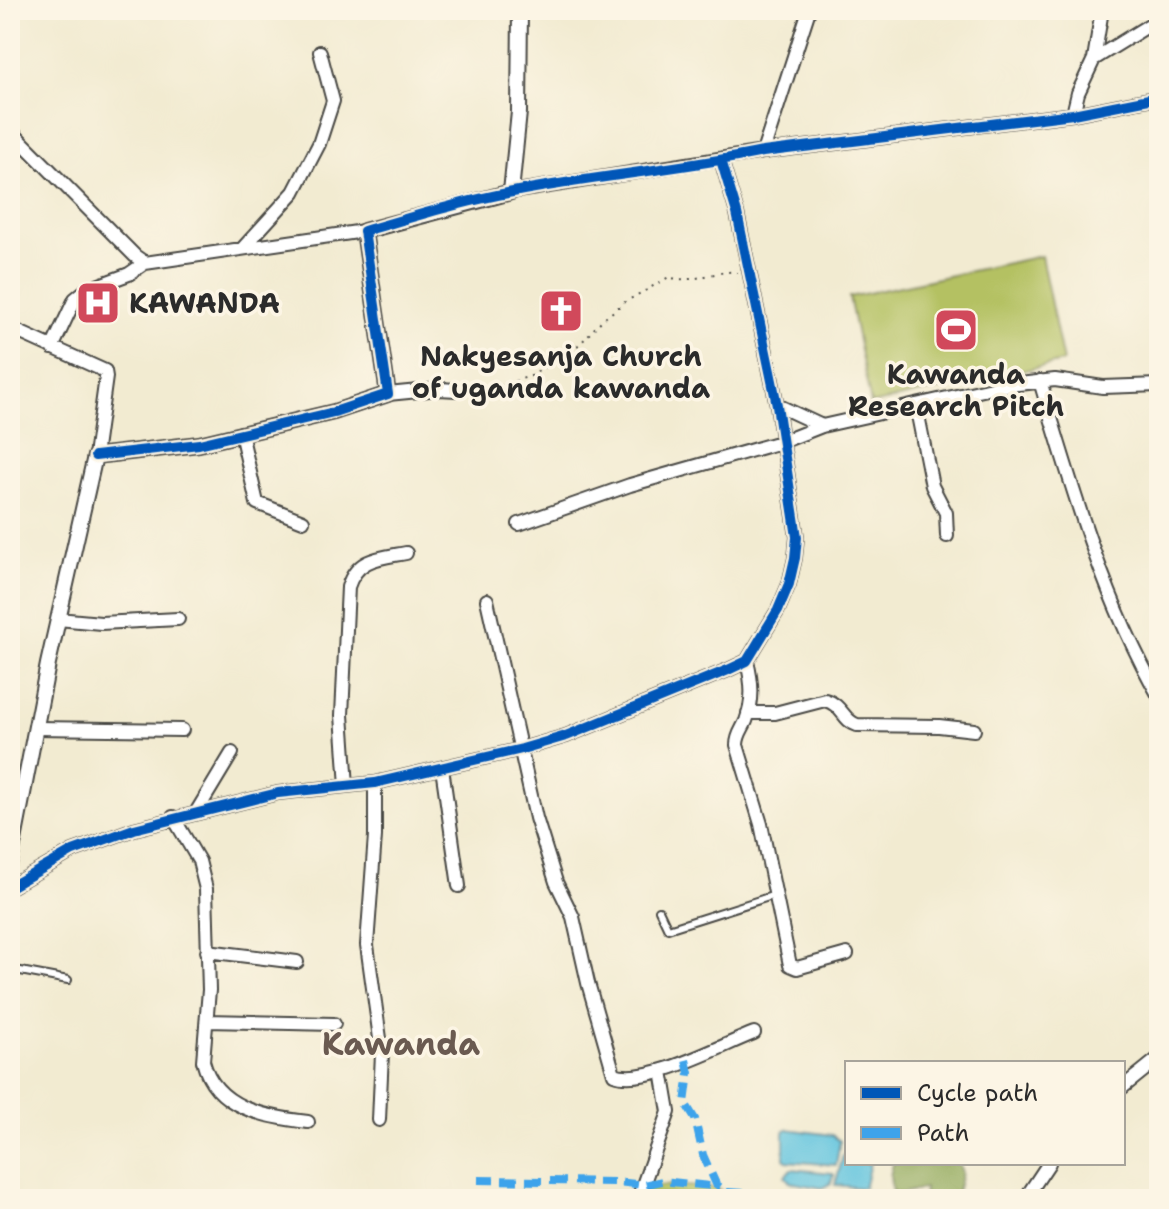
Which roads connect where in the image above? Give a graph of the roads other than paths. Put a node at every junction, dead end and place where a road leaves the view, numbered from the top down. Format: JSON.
{"nodes":[{"id":1,"x":520,"y":10,"type":"edge"},
{"id":2,"x":809,"y":10,"type":"edge"},
{"id":3,"x":1102,"y":10,"type":"edge"},
{"id":4,"x":1159,"y":19,"type":"edge"},
{"id":5,"x":320,"y":52,"type":"dead end"},
{"id":6,"x":1094,"y":59,"type":"junction"},
{"id":7,"x":1159,"y":97,"type":"edge"},
{"id":8,"x":1073,"y":114,"type":"junction"},
{"id":9,"x":10,"y":130,"type":"edge"},
{"id":10,"x":763,"y":152,"type":"junction"},
{"id":11,"x":721,"y":160,"type":"junction"},
{"id":12,"x":511,"y":192,"type":"junction"},
{"id":13,"x":364,"y":231,"type":"junction"},
{"id":14,"x":243,"y":248,"type":"junction"},
{"id":15,"x":145,"y":263,"type":"junction"},
{"id":16,"x":10,"y":328,"type":"edge"},
{"id":17,"x":52,"y":348,"type":"junction"},
{"id":18,"x":1040,"y":381,"type":"junction"},
{"id":19,"x":1159,"y":385,"type":"edge"},
{"id":20,"x":457,"y":390,"type":"road end"},
{"id":21,"x":388,"y":394,"type":"junction"},
{"id":22,"x":777,"y":405,"type":"junction"},
{"id":23,"x":916,"y":405,"type":"junction"},
{"id":24,"x":822,"y":426,"type":"junction"},
{"id":25,"x":241,"y":433,"type":"junction"},
{"id":26,"x":784,"y":441,"type":"junction"},
{"id":27,"x":95,"y":456,"type":"junction"},
{"id":28,"x":303,"y":521,"type":"dead end"},
{"id":29,"x":519,"y":524,"type":"dead end"},
{"id":30,"x":947,"y":536,"type":"dead end"},
{"id":31,"x":406,"y":553,"type":"dead end"},
{"id":32,"x":487,"y":600,"type":"dead end"},
{"id":33,"x":58,"y":619,"type":"junction"},
{"id":34,"x":178,"y":619,"type":"dead end"},
{"id":35,"x":747,"y":661,"type":"junction"},
{"id":36,"x":1159,"y":696,"type":"edge"},
{"id":37,"x":748,"y":713,"type":"junction"},
{"id":38,"x":36,"y":728,"type":"junction"},
{"id":39,"x":182,"y":730,"type":"dead end"},
{"id":40,"x":974,"y":730,"type":"dead end"},
{"id":41,"x":522,"y":749,"type":"junction"},
{"id":42,"x":232,"y":753,"type":"dead end"},
{"id":43,"x":442,"y":768,"type":"junction"},
{"id":44,"x":375,"y":783,"type":"junction"},
{"id":45,"x":347,"y":786,"type":"junction"},
{"id":46,"x":197,"y":811,"type":"junction"},
{"id":47,"x":173,"y":817,"type":"junction"},
{"id":48,"x":10,"y":861,"type":"edge"},
{"id":49,"x":459,"y":886,"type":"dead end"},
{"id":50,"x":10,"y":887,"type":"edge"},
{"id":51,"x":775,"y":895,"type":"junction"},
{"id":52,"x":659,"y":910,"type":"dead end"},
{"id":53,"x":207,"y":951,"type":"junction"},
{"id":54,"x":847,"y":954,"type":"dead end"},
{"id":55,"x":297,"y":962,"type":"dead end"},
{"id":56,"x":10,"y":969,"type":"edge"},
{"id":57,"x":68,"y":980,"type":"dead end"},
{"id":58,"x":207,"y":1021,"type":"junction"},
{"id":59,"x":334,"y":1024,"type":"dead end"},
{"id":60,"x":754,"y":1033,"type":"dead end"},
{"id":61,"x":1159,"y":1047,"type":"edge"},
{"id":62,"x":1158,"y":1058,"type":"edge"},
{"id":63,"x":662,"y":1071,"type":"junction"},
{"id":64,"x":1125,"y":1085,"type":"edge"},
{"id":65,"x":379,"y":1120,"type":"dead end"},
{"id":66,"x":308,"y":1122,"type":"dead end"},
{"id":67,"x":1048,"y":1165,"type":"edge"},
{"id":68,"x":638,"y":1199,"type":"edge"},
{"id":69,"x":1025,"y":1199,"type":"edge"}],
"edges":[{"from":1,"to":12,"type":"street"},
{"from":2,"to":10,"type":"street"},
{"from":3,"to":6,"type":"street"},
{"from":4,"to":6,"type":"street"},
{"from":5,"to":14,"type":"street"},
{"from":6,"to":8,"type":"street"},
{"from":7,"to":8,"type":"street"},
{"from":8,"to":10,"type":"street"},
{"from":9,"to":15,"type":"street"},
{"from":10,"to":11,"type":"street"},
{"from":11,"to":12,"type":"street"},
{"from":11,"to":22,"type":"street"},
{"from":12,"to":13,"type":"street"},
{"from":13,"to":14,"type":"street"},
{"from":13,"to":21,"type":"street"},
{"from":14,"to":15,"type":"street"},
{"from":15,"to":17,"type":"street"},
{"from":16,"to":17,"type":"street"},
{"from":17,"to":27,"type":"street"},
{"from":18,"to":19,"type":"street"},
{"from":18,"to":23,"type":"street"},
{"from":18,"to":36,"type":"street"},
{"from":20,"to":21,"type":"street"},
{"from":21,"to":25,"type":"street"},
{"from":22,"to":24,"type":"street"},
{"from":22,"to":26,"type":"street"},
{"from":23,"to":24,"type":"street"},
{"from":23,"to":30,"type":"street"},
{"from":24,"to":26,"type":"street"},
{"from":25,"to":27,"type":"street"},
{"from":25,"to":28,"type":"street"},
{"from":26,"to":29,"type":"street"},
{"from":26,"to":35,"type":"street"},
{"from":27,"to":33,"type":"street"},
{"from":31,"to":45,"type":"street"},
{"from":32,"to":41,"type":"street"},
{"from":33,"to":34,"type":"street"},
{"from":33,"to":38,"type":"street"},
{"from":35,"to":37,"type":"street"},
{"from":35,"to":41,"type":"street"},
{"from":37,"to":40,"type":"street"},
{"from":37,"to":51,"type":"street"},
{"from":38,"to":39,"type":"street"},
{"from":38,"to":48,"type":"street"},
{"from":41,"to":43,"type":"street"},
{"from":41,"to":63,"type":"street"},
{"from":42,"to":46,"type":"street"},
{"from":43,"to":44,"type":"street"},
{"from":43,"to":49,"type":"street"},
{"from":44,"to":45,"type":"street"},
{"from":44,"to":65,"type":"street"},
{"from":45,"to":46,"type":"street"},
{"from":46,"to":47,"type":"street"},
{"from":47,"to":50,"type":"street"},
{"from":47,"to":53,"type":"street"},
{"from":51,"to":52,"type":"lane"},
{"from":51,"to":54,"type":"street"},
{"from":53,"to":55,"type":"street"},
{"from":53,"to":58,"type":"street"},
{"from":56,"to":57,"type":"lane"},
{"from":58,"to":59,"type":"street"},
{"from":58,"to":66,"type":"street"},
{"from":60,"to":63,"type":"street"},
{"from":61,"to":62,"type":"street"},
{"from":62,"to":64,"type":"street"},
{"from":63,"to":68,"type":"street"},
{"from":67,"to":69,"type":"street"}]}
